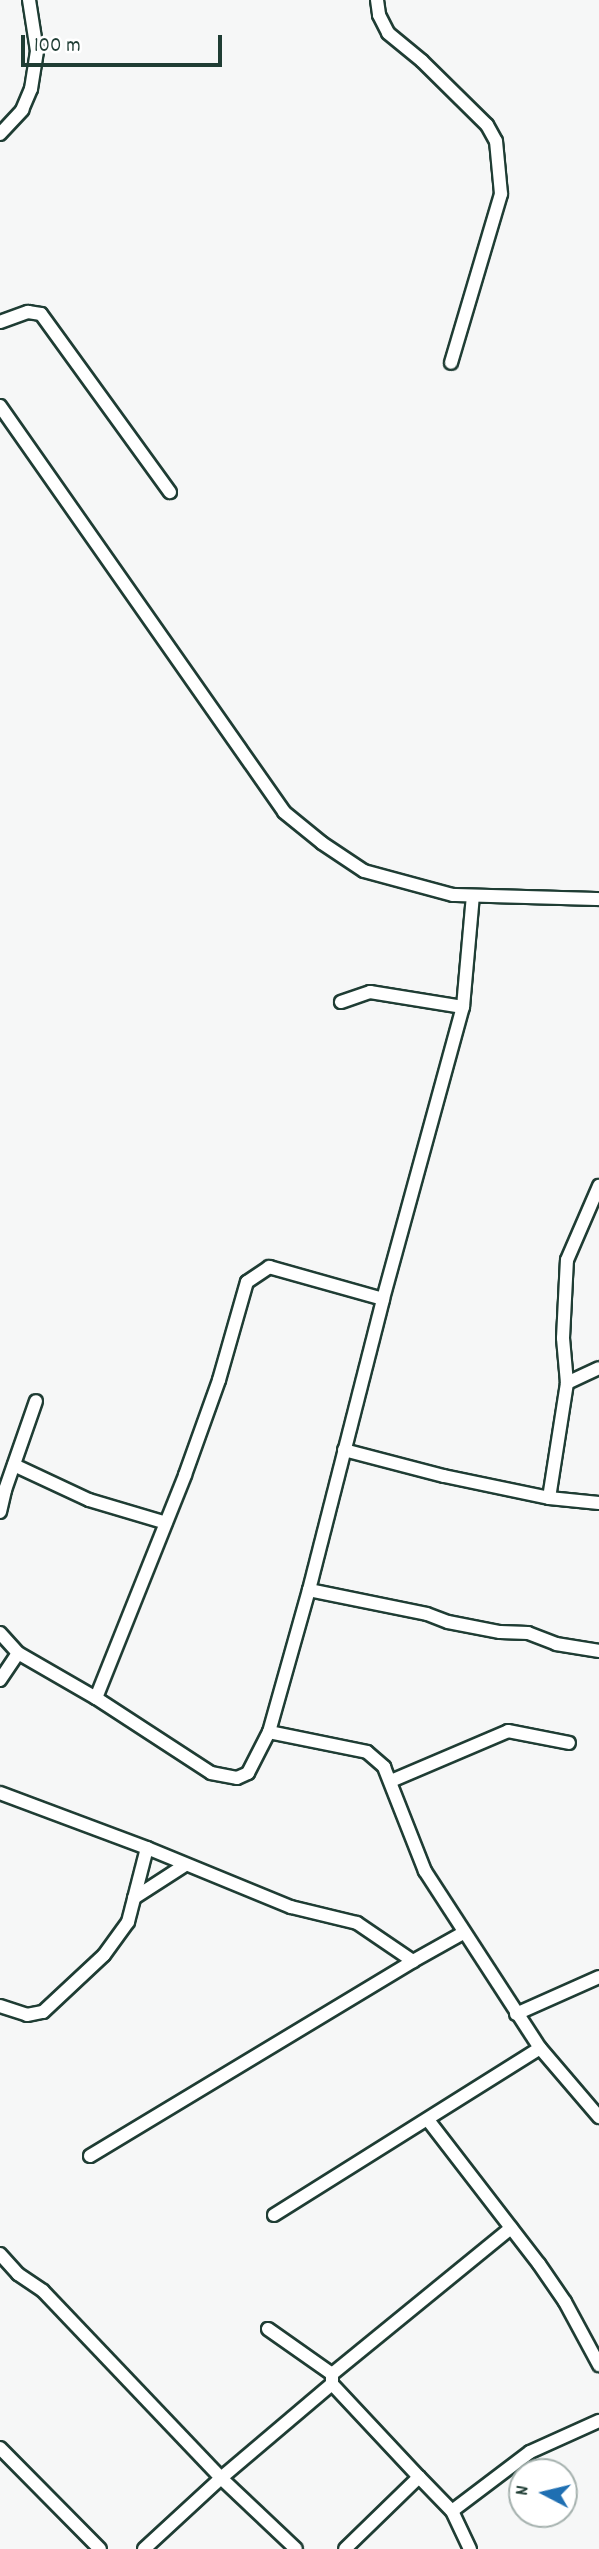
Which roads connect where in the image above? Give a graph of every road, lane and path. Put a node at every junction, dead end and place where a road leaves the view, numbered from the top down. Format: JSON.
{"nodes":[{"id":1,"x":29,"y":0,"type":"edge"},
{"id":2,"x":377,"y":0,"type":"edge"},
{"id":3,"x":0,"y":134,"type":"edge"},
{"id":4,"x":0,"y":322,"type":"edge"},
{"id":5,"x":451,"y":363,"type":"dead end"},
{"id":6,"x":0,"y":406,"type":"edge"},
{"id":7,"x":170,"y":492,"type":"dead end"},
{"id":8,"x":473,"y":896,"type":"junction"},
{"id":9,"x":599,"y":900,"type":"edge"},
{"id":10,"x":341,"y":1002,"type":"dead end"},
{"id":11,"x":463,"y":1007,"type":"junction"},
{"id":12,"x":599,"y":1186,"type":"edge"},
{"id":13,"x":383,"y":1299,"type":"junction"},
{"id":14,"x":599,"y":1368,"type":"edge"},
{"id":15,"x":567,"y":1383,"type":"junction"},
{"id":16,"x":36,"y":1401,"type":"dead end"},
{"id":17,"x":344,"y":1450,"type":"junction"},
{"id":18,"x":14,"y":1465,"type":"junction"},
{"id":19,"x":549,"y":1498,"type":"junction"},
{"id":20,"x":599,"y":1503,"type":"edge"},
{"id":21,"x":0,"y":1513,"type":"edge"},
{"id":22,"x":166,"y":1523,"type":"junction"},
{"id":23,"x":309,"y":1590,"type":"junction"},
{"id":24,"x":0,"y":1633,"type":"edge"},
{"id":25,"x":599,"y":1651,"type":"edge"},
{"id":26,"x":18,"y":1653,"type":"junction"},
{"id":27,"x":0,"y":1680,"type":"edge"},
{"id":28,"x":96,"y":1698,"type":"junction"},
{"id":29,"x":269,"y":1732,"type":"junction"},
{"id":30,"x":569,"y":1743,"type":"dead end"},
{"id":31,"x":391,"y":1781,"type":"junction"},
{"id":32,"x":0,"y":1793,"type":"edge"},
{"id":33,"x":147,"y":1848,"type":"junction"},
{"id":34,"x":185,"y":1865,"type":"junction"},
{"id":35,"x":134,"y":1898,"type":"junction"},
{"id":36,"x":464,"y":1934,"type":"junction"},
{"id":37,"x":413,"y":1961,"type":"junction"},
{"id":38,"x":599,"y":1977,"type":"edge"},
{"id":39,"x":0,"y":2006,"type":"edge"},
{"id":40,"x":516,"y":2014,"type":"junction"},
{"id":41,"x":540,"y":2048,"type":"junction"},
{"id":42,"x":599,"y":2117,"type":"edge"},
{"id":43,"x":428,"y":2120,"type":"junction"},
{"id":44,"x":90,"y":2156,"type":"dead end"},
{"id":45,"x":274,"y":2215,"type":"dead end"},
{"id":46,"x":511,"y":2228,"type":"junction"},
{"id":47,"x":0,"y":2253,"type":"edge"},
{"id":48,"x":268,"y":2329,"type":"dead end"},
{"id":49,"x":599,"y":2365,"type":"edge"},
{"id":50,"x":332,"y":2379,"type":"junction"},
{"id":51,"x":599,"y":2421,"type":"edge"},
{"id":52,"x":0,"y":2448,"type":"edge"},
{"id":53,"x":419,"y":2477,"type":"junction"},
{"id":54,"x":220,"y":2478,"type":"junction"},
{"id":55,"x":452,"y":2511,"type":"junction"},
{"id":56,"x":100,"y":2549,"type":"edge"},
{"id":57,"x":144,"y":2549,"type":"edge"},
{"id":58,"x":296,"y":2549,"type":"edge"},
{"id":59,"x":345,"y":2549,"type":"edge"},
{"id":60,"x":470,"y":2549,"type":"edge"}],
"edges":[{"from":1,"to":3,"type":"street"},
{"from":2,"to":5,"type":"street"},
{"from":4,"to":7,"type":"street"},
{"from":6,"to":8,"type":"street"},
{"from":8,"to":9,"type":"street"},
{"from":8,"to":11,"type":"street"},
{"from":10,"to":11,"type":"street"},
{"from":11,"to":13,"type":"street"},
{"from":12,"to":15,"type":"street"},
{"from":13,"to":17,"type":"street"},
{"from":13,"to":22,"type":"street"},
{"from":14,"to":15,"type":"street"},
{"from":15,"to":19,"type":"street"},
{"from":16,"to":18,"type":"street"},
{"from":17,"to":19,"type":"street"},
{"from":17,"to":23,"type":"street"},
{"from":18,"to":21,"type":"street"},
{"from":18,"to":22,"type":"street"},
{"from":19,"to":20,"type":"street"},
{"from":22,"to":28,"type":"street"},
{"from":23,"to":25,"type":"street"},
{"from":23,"to":29,"type":"street"},
{"from":24,"to":26,"type":"street"},
{"from":26,"to":27,"type":"street"},
{"from":26,"to":28,"type":"street"},
{"from":28,"to":29,"type":"street"},
{"from":29,"to":31,"type":"street"},
{"from":30,"to":31,"type":"street"},
{"from":31,"to":36,"type":"street"},
{"from":32,"to":33,"type":"street"},
{"from":33,"to":34,"type":"street"},
{"from":33,"to":35,"type":"street"},
{"from":34,"to":35,"type":"street"},
{"from":34,"to":37,"type":"street"},
{"from":35,"to":39,"type":"street"},
{"from":36,"to":37,"type":"street"},
{"from":36,"to":40,"type":"street"},
{"from":37,"to":44,"type":"street"},
{"from":38,"to":40,"type":"street"},
{"from":40,"to":41,"type":"street"},
{"from":41,"to":42,"type":"street"},
{"from":41,"to":43,"type":"street"},
{"from":43,"to":45,"type":"street"},
{"from":43,"to":46,"type":"street"},
{"from":46,"to":49,"type":"street"},
{"from":46,"to":50,"type":"street"},
{"from":47,"to":54,"type":"street"},
{"from":48,"to":50,"type":"street"},
{"from":50,"to":53,"type":"street"},
{"from":50,"to":54,"type":"street"},
{"from":51,"to":55,"type":"street"},
{"from":52,"to":56,"type":"street"},
{"from":53,"to":55,"type":"street"},
{"from":53,"to":59,"type":"street"},
{"from":54,"to":57,"type":"street"},
{"from":54,"to":58,"type":"street"},
{"from":55,"to":60,"type":"street"}]}
